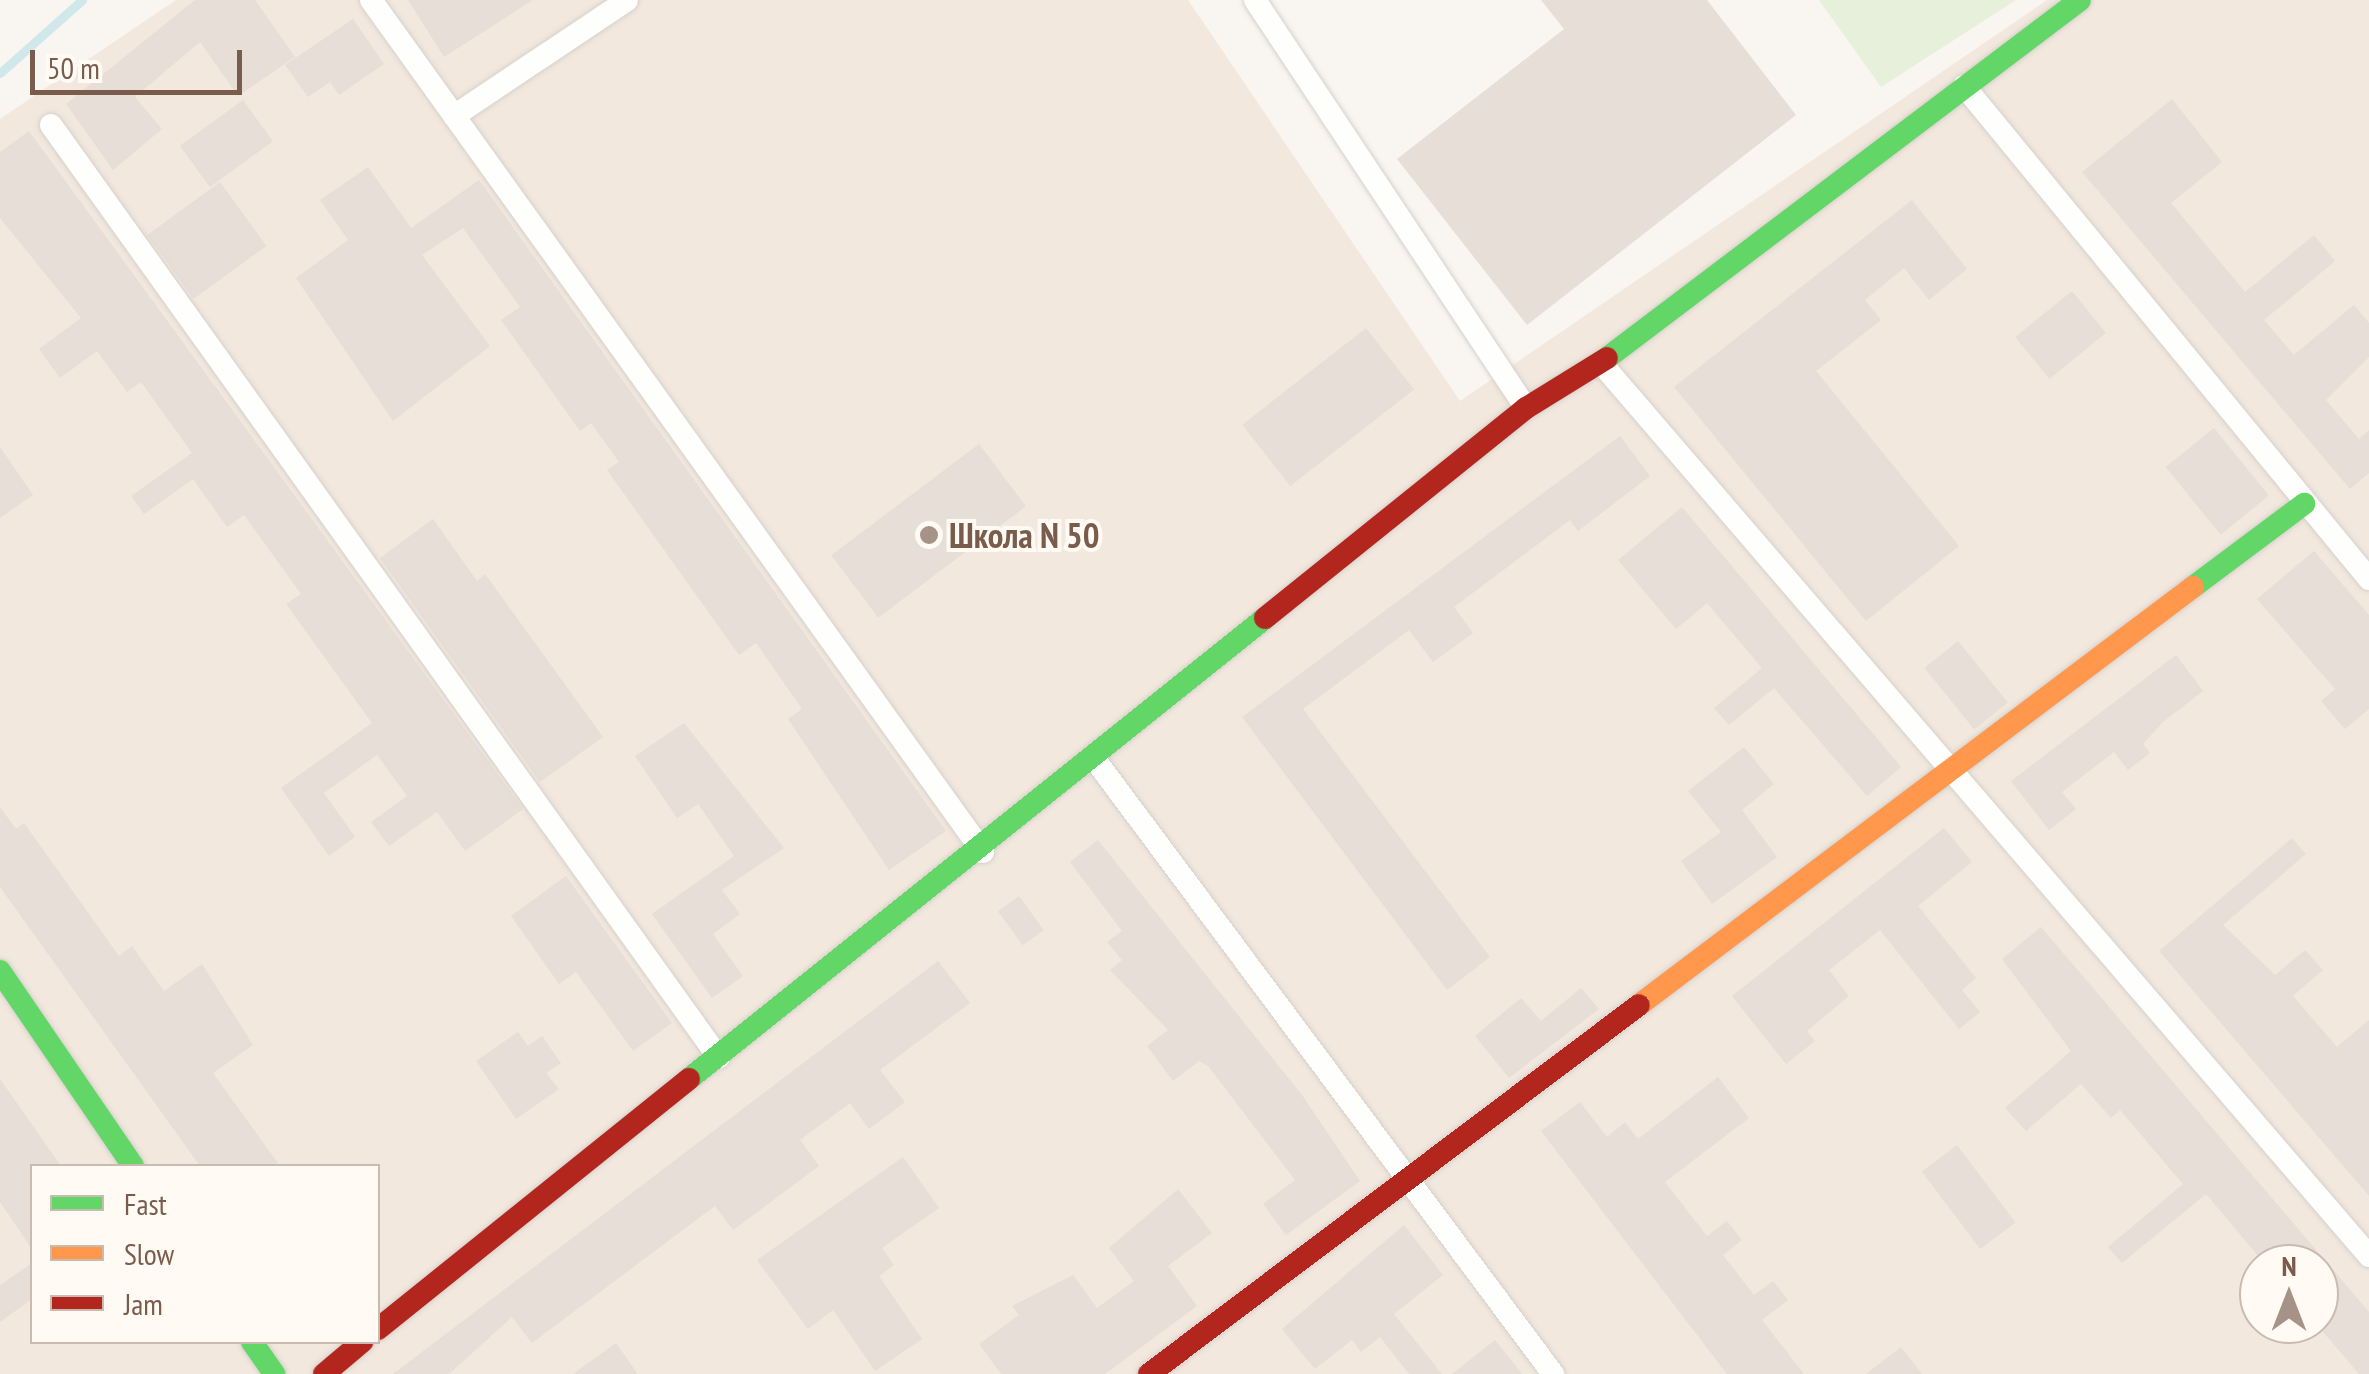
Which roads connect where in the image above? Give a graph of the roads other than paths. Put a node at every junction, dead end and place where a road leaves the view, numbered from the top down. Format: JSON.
{"nodes":[{"id":1,"x":371,"y":0,"type":"edge"},
{"id":2,"x":627,"y":0,"type":"edge"},
{"id":3,"x":1255,"y":0,"type":"edge"},
{"id":4,"x":2080,"y":0,"type":"edge"},
{"id":5,"x":1964,"y":86,"type":"junction"},
{"id":6,"x":454,"y":116,"type":"junction"},
{"id":7,"x":51,"y":125,"type":"dead end"},
{"id":8,"x":1601,"y":363,"type":"junction"},
{"id":9,"x":1526,"y":408,"type":"junction"},
{"id":10,"x":2304,"y":504,"type":"junction"},
{"id":11,"x":2369,"y":579,"type":"edge"},
{"id":12,"x":1096,"y":761,"type":"junction"},
{"id":13,"x":1954,"y":769,"type":"junction"},
{"id":14,"x":983,"y":852,"type":"junction"},
{"id":15,"x":0,"y":971,"type":"edge"},
{"id":16,"x":719,"y":1058,"type":"junction"},
{"id":17,"x":132,"y":1164,"type":"edge"},
{"id":18,"x":1414,"y":1176,"type":"junction"},
{"id":19,"x":2369,"y":1256,"type":"edge"},
{"id":20,"x":380,"y":1326,"type":"edge"},
{"id":21,"x":253,"y":1344,"type":"edge"},
{"id":22,"x":360,"y":1344,"type":"edge"},
{"id":23,"x":274,"y":1374,"type":"edge"},
{"id":24,"x":324,"y":1374,"type":"edge"},
{"id":25,"x":1149,"y":1374,"type":"edge"},
{"id":26,"x":1553,"y":1374,"type":"edge"}],
"edges":[{"from":1,"to":6,"type":"street"},
{"from":2,"to":6,"type":"street"},
{"from":3,"to":9,"type":"street"},
{"from":4,"to":5,"type":"street"},
{"from":5,"to":8,"type":"street"},
{"from":5,"to":10,"type":"street"},
{"from":6,"to":14,"type":"street"},
{"from":7,"to":16,"type":"street"},
{"from":8,"to":9,"type":"street"},
{"from":8,"to":13,"type":"street"},
{"from":9,"to":12,"type":"street"},
{"from":10,"to":11,"type":"street"},
{"from":10,"to":13,"type":"street"},
{"from":12,"to":14,"type":"street"},
{"from":12,"to":18,"type":"street"},
{"from":13,"to":18,"type":"street"},
{"from":13,"to":19,"type":"street"},
{"from":14,"to":16,"type":"street"},
{"from":15,"to":17,"type":"street"},
{"from":16,"to":20,"type":"street"},
{"from":18,"to":25,"type":"street"},
{"from":18,"to":26,"type":"street"},
{"from":21,"to":23,"type":"street"},
{"from":22,"to":24,"type":"street"}]}
